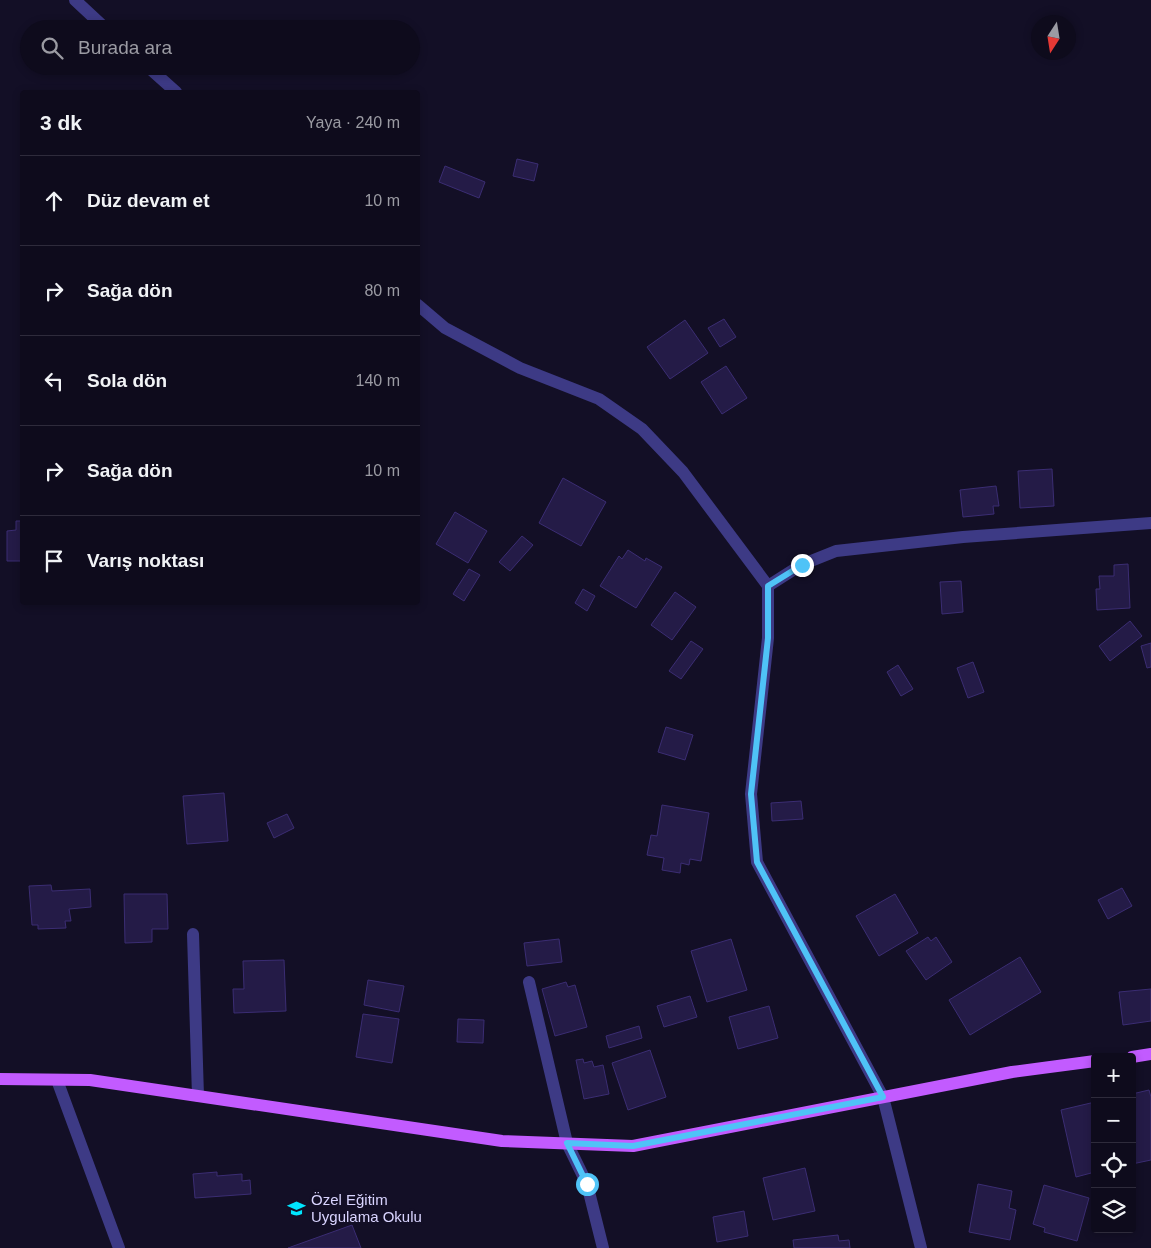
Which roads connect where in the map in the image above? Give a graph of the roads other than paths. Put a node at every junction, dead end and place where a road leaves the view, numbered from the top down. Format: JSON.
{"nodes":[{"id":1,"x":75,"y":0,"type":"edge"},
{"id":2,"x":96,"y":20,"type":"edge"},
{"id":3,"x":157,"y":75,"type":"edge"},
{"id":4,"x":174,"y":90,"type":"edge"},
{"id":5,"x":420,"y":307,"type":"edge"},
{"id":6,"x":1151,"y":523,"type":"edge"},
{"id":7,"x":768,"y":586,"type":"junction"},
{"id":8,"x":193,"y":934,"type":"dead end"},
{"id":9,"x":529,"y":982,"type":"dead end"},
{"id":10,"x":1151,"y":1054,"type":"edge"},
{"id":11,"x":1136,"y":1056,"type":"edge"},
{"id":12,"x":1091,"y":1062,"type":"edge"},
{"id":13,"x":0,"y":1079,"type":"edge"},
{"id":14,"x":57,"y":1080,"type":"junction"},
{"id":15,"x":198,"y":1096,"type":"junction"},
{"id":16,"x":883,"y":1097,"type":"junction"},
{"id":17,"x":567,"y":1143,"type":"junction"},
{"id":18,"x":119,"y":1248,"type":"edge"},
{"id":19,"x":603,"y":1248,"type":"edge"},
{"id":20,"x":921,"y":1248,"type":"edge"}],
"edges":[{"from":1,"to":2,"type":"street"},
{"from":3,"to":4,"type":"street"},
{"from":5,"to":7,"type":"street"},
{"from":6,"to":7,"type":"street"},
{"from":7,"to":16,"type":"street"},
{"from":8,"to":15,"type":"street"},
{"from":9,"to":17,"type":"street"},
{"from":10,"to":11,"type":"main road"},
{"from":12,"to":16,"type":"main road"},
{"from":13,"to":14,"type":"main road"},
{"from":14,"to":15,"type":"main road"},
{"from":14,"to":18,"type":"street"},
{"from":15,"to":17,"type":"main road"},
{"from":16,"to":17,"type":"main road"},
{"from":16,"to":20,"type":"street"},
{"from":17,"to":19,"type":"street"}]}
